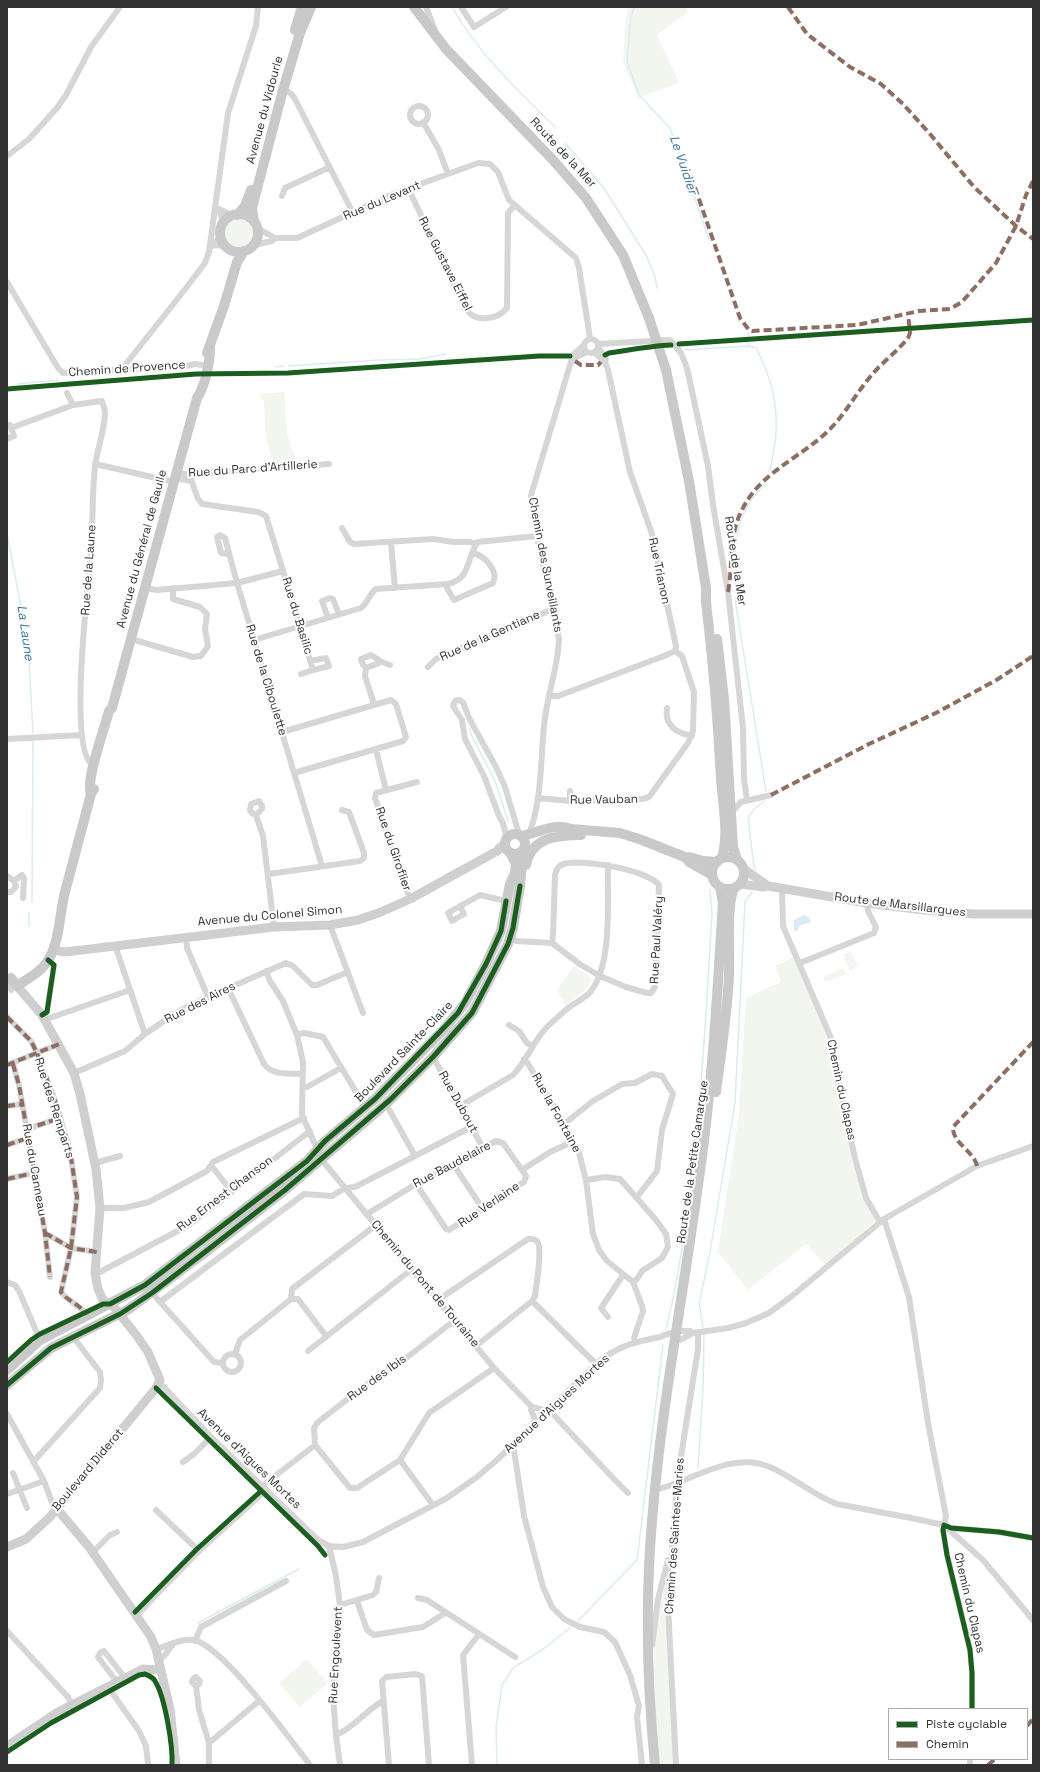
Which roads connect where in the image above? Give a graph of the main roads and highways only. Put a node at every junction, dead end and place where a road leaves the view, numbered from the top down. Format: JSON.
{"nodes":[{"id":1,"x":302,"y":7,"type":"edge"},
{"id":2,"x":311,"y":7,"type":"edge"},
{"id":3,"x":414,"y":7,"type":"edge"},
{"id":4,"x":235,"y":215,"type":"junction"},
{"id":5,"x":256,"y":225,"type":"junction"},
{"id":6,"x":227,"y":247,"type":"junction"},
{"id":7,"x":244,"y":251,"type":"junction"},
{"id":8,"x":220,"y":314,"type":"junction"},
{"id":9,"x":210,"y":348,"type":"junction"},
{"id":10,"x":197,"y":398,"type":"junction"},
{"id":11,"x":706,"y":588,"type":"junction"},
{"id":12,"x":571,"y":829,"type":"junction"},
{"id":13,"x":595,"y":831,"type":"junction"},
{"id":14,"x":523,"y":835,"type":"junction"},
{"id":15,"x":506,"y":847,"type":"junction"},
{"id":16,"x":524,"y":849,"type":"junction"},
{"id":17,"x":687,"y":858,"type":"junction"},
{"id":18,"x":719,"y":860,"type":"junction"},
{"id":19,"x":737,"y":860,"type":"junction"},
{"id":20,"x":522,"y":867,"type":"junction"},
{"id":21,"x":744,"y":869,"type":"junction"},
{"id":22,"x":712,"y":875,"type":"junction"},
{"id":23,"x":737,"y":886,"type":"junction"},
{"id":24,"x":768,"y":886,"type":"junction"},
{"id":25,"x":720,"y":887,"type":"junction"},
{"id":26,"x":1033,"y":914,"type":"edge"},
{"id":27,"x":50,"y":948,"type":"junction"},
{"id":28,"x":11,"y":985,"type":"edge"},
{"id":29,"x":316,"y":1161,"type":"junction"},
{"id":30,"x":145,"y":1284,"type":"junction"},
{"id":31,"x":152,"y":1293,"type":"junction"},
{"id":32,"x":110,"y":1304,"type":"junction"},
{"id":33,"x":120,"y":1314,"type":"junction"},
{"id":34,"x":678,"y":1336,"type":"junction"},
{"id":35,"x":7,"y":1370,"type":"edge"},
{"id":36,"x":7,"y":1385,"type":"edge"},
{"id":37,"x":57,"y":1509,"type":"junction"},
{"id":38,"x":7,"y":1547,"type":"edge"},
{"id":39,"x":157,"y":1659,"type":"junction"},
{"id":40,"x":143,"y":1669,"type":"junction"},
{"id":41,"x":9,"y":1742,"type":"edge"},
{"id":42,"x":176,"y":1765,"type":"edge"},
{"id":43,"x":655,"y":1765,"type":"edge"}],
"edges":[{"from":1,"to":4,"type":"main road","name":"Avenue du Vidourle"},
{"from":2,"to":5,"type":"main road","name":"Avenue du Vidourle"},
{"from":3,"to":11,"type":"main road","name":"Route de la Mer","bridge":true},
{"from":4,"to":5,"type":"main road"},
{"from":4,"to":6,"type":"main road"},
{"from":5,"to":7,"type":"main road"},
{"from":6,"to":7,"type":"main road"},
{"from":6,"to":8,"type":"main road"},
{"from":7,"to":8,"type":"main road"},
{"from":8,"to":9,"type":"main road"},
{"from":9,"to":10,"type":"main road","name":"Avenue du Général de Gaulle"},
{"from":9,"to":10,"type":"main road","name":"Avenue du Général de Gaulle"},
{"from":10,"to":27,"type":"main road","name":"Avenue du Général de Gaulle"},
{"from":11,"to":18,"type":"main road","name":"Route de la Mer"},
{"from":11,"to":19,"type":"main road","name":"Route de la Mer"},
{"from":12,"to":13,"type":"main road"},
{"from":12,"to":14,"type":"main road"},
{"from":12,"to":16,"type":"main road"},
{"from":13,"to":17,"type":"main road"},
{"from":13,"to":20,"type":"main road"},
{"from":14,"to":15,"type":"main road"},
{"from":14,"to":16,"type":"main road"},
{"from":15,"to":16,"type":"main road"},
{"from":15,"to":27,"type":"main road","name":"Avenue du Colonel Simon"},
{"from":15,"to":29,"type":"main road","name":"Boulevard Sainte-Claire"},
{"from":16,"to":20,"type":"main road","name":"Boulevard Sainte-Claire"},
{"from":17,"to":18,"type":"main road"},
{"from":17,"to":22,"type":"main road"},
{"from":18,"to":19,"type":"main road"},
{"from":18,"to":22,"type":"main road"},
{"from":19,"to":21,"type":"main road"},
{"from":20,"to":29,"type":"main road","name":"Boulevard Sainte-Claire"},
{"from":21,"to":23,"type":"main road"},
{"from":21,"to":24,"type":"main road","name":"Route de Marsillargues"},
{"from":22,"to":25,"type":"main road"},
{"from":23,"to":24,"type":"main road","name":"Route de Marsillargues"},
{"from":23,"to":25,"type":"main road"},
{"from":23,"to":34,"type":"main road","name":"Route de la Petite Camargue"},
{"from":24,"to":26,"type":"main road","name":"Route de Marsillargues"},
{"from":25,"to":34,"type":"main road","name":"Route de la Petite Camargue"},
{"from":27,"to":28,"type":"main road"},
{"from":27,"to":28,"type":"main road"},
{"from":28,"to":32,"type":"main road"},
{"from":29,"to":30,"type":"main road","name":"Boulevard Sainte-Claire"},
{"from":29,"to":31,"type":"main road","name":"Boulevard Sainte-Claire"},
{"from":30,"to":31,"type":"main road"},
{"from":30,"to":32,"type":"main road","name":"Boulevard Sainte-Claire"},
{"from":31,"to":33,"type":"main road","name":"Boulevard Sainte-Claire"},
{"from":32,"to":33,"type":"main road"},
{"from":32,"to":35,"type":"main road","name":"Boulevard Sainte-Claire"},
{"from":33,"to":36,"type":"main road","name":"Boulevard Sainte-Claire"},
{"from":33,"to":37,"type":"main road","name":"Boulevard Diderot"},
{"from":34,"to":43,"type":"main road","name":"Route de la Petite Camargue"},
{"from":37,"to":38,"type":"main road","name":"Boulevard Diderot"},
{"from":37,"to":39,"type":"main road"},
{"from":39,"to":40,"type":"main road"},
{"from":39,"to":40,"type":"main road"},
{"from":39,"to":42,"type":"main road"},
{"from":40,"to":41,"type":"main road"}]}
